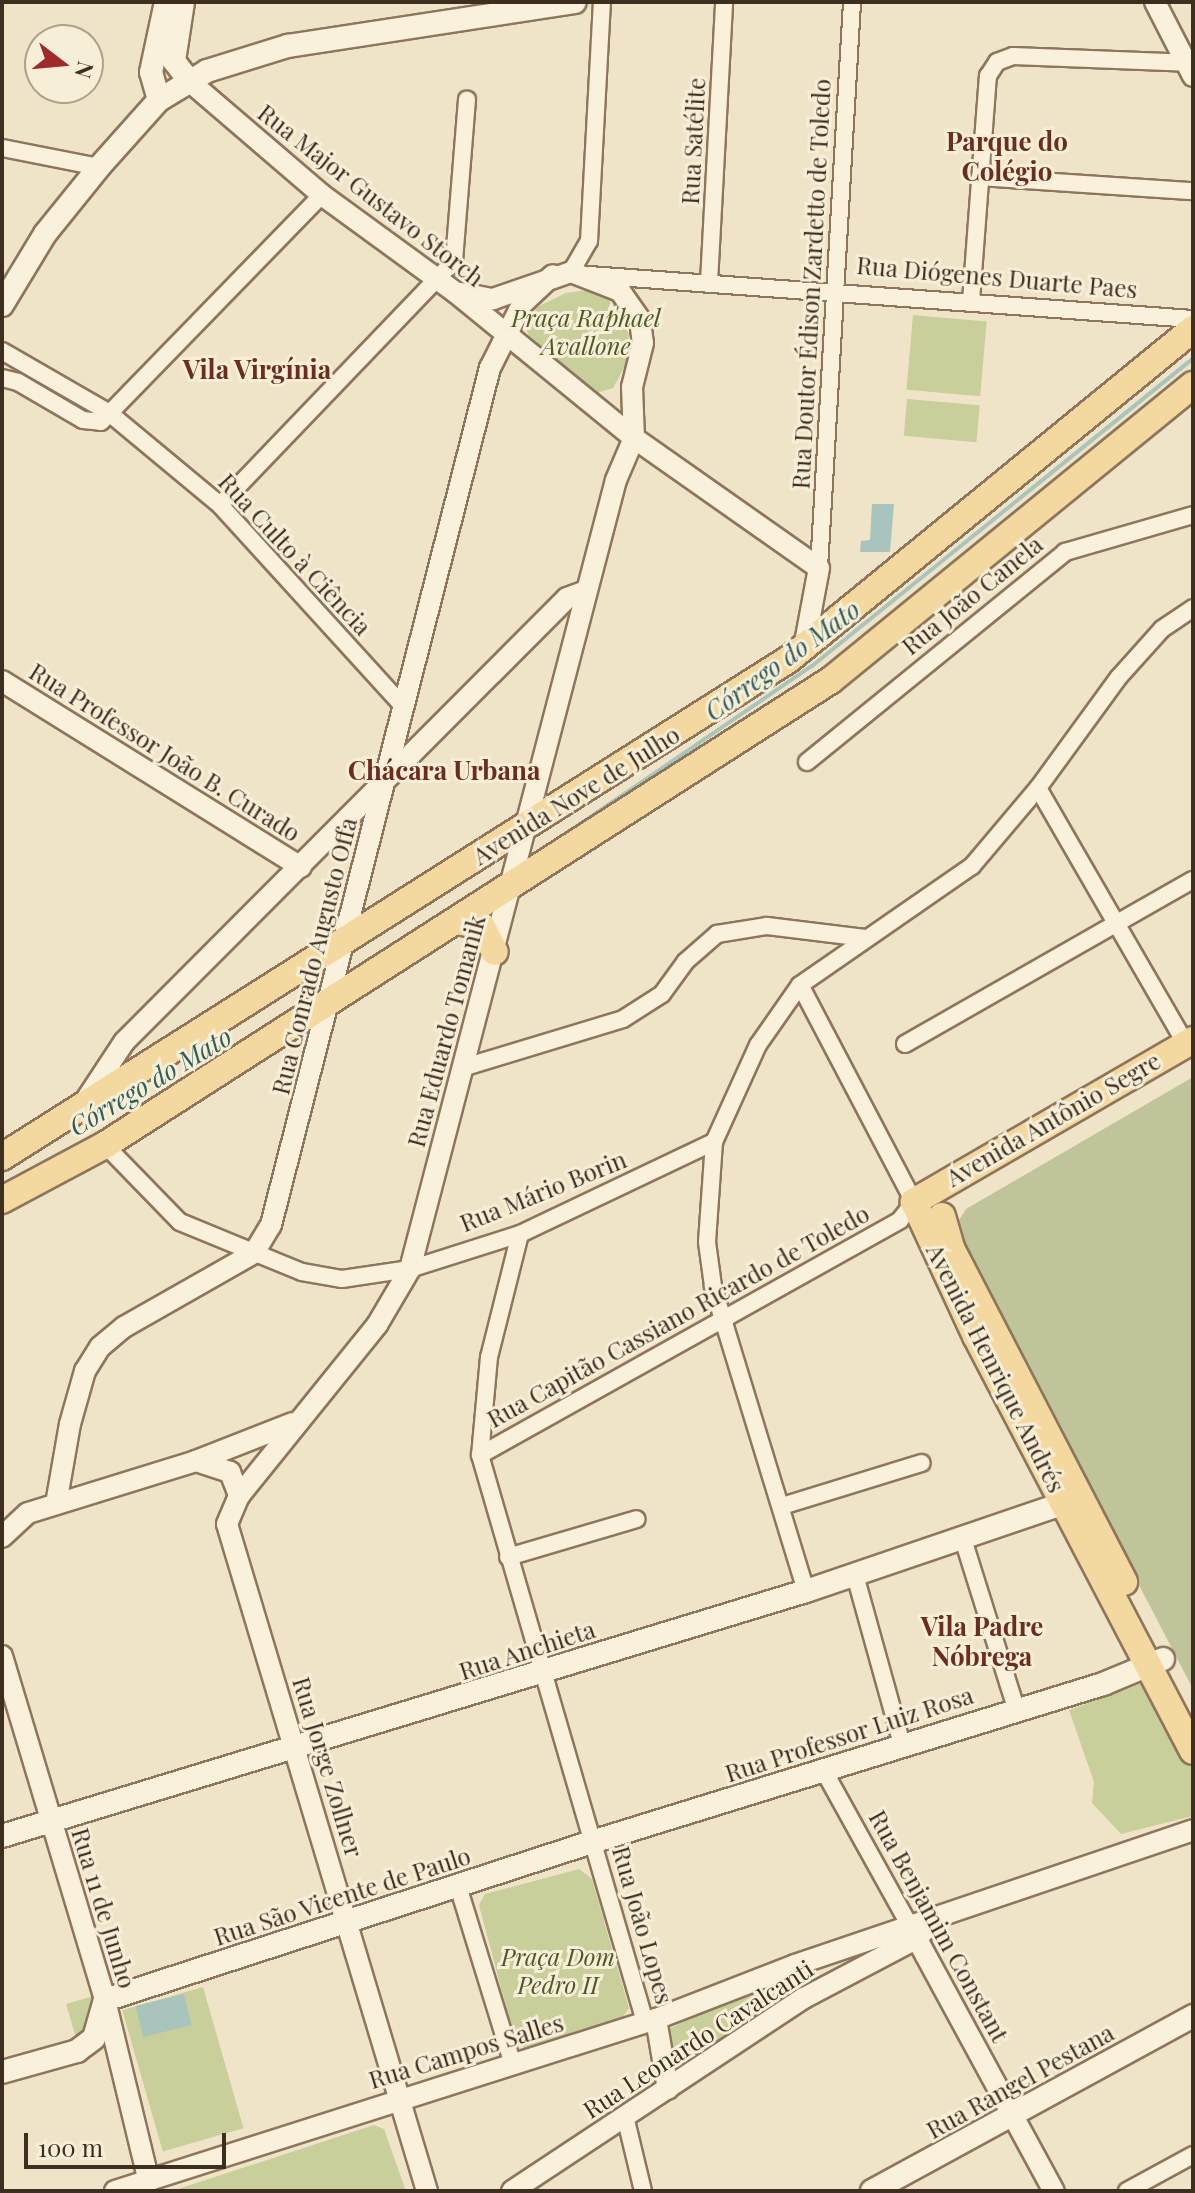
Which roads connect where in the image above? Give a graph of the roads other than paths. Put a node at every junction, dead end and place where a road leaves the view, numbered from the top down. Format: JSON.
{"nodes":[{"id":1,"x":166,"y":2,"type":"edge"},
{"id":2,"x":183,"y":2,"type":"edge"},
{"id":3,"x":575,"y":2,"type":"edge"},
{"id":4,"x":602,"y":2,"type":"edge"},
{"id":5,"x":724,"y":2,"type":"edge"},
{"id":6,"x":852,"y":2,"type":"edge"},
{"id":7,"x":1155,"y":2,"type":"edge"},
{"id":8,"x":1191,"y":68,"type":"edge"},
{"id":9,"x":189,"y":81,"type":"junction"},
{"id":10,"x":159,"y":100,"type":"junction"},
{"id":11,"x":467,"y":100,"type":"dead end"},
{"id":12,"x":2,"y":148,"type":"edge"},
{"id":13,"x":99,"y":167,"type":"junction"},
{"id":14,"x":980,"y":177,"type":"junction"},
{"id":15,"x":1193,"y":191,"type":"edge"},
{"id":16,"x":322,"y":195,"type":"junction"},
{"id":17,"x":580,"y":276,"type":"junction"},
{"id":18,"x":438,"y":279,"type":"junction"},
{"id":19,"x":653,"y":279,"type":"junction"},
{"id":20,"x":709,"y":282,"type":"junction"},
{"id":21,"x":835,"y":290,"type":"junction"},
{"id":22,"x":455,"y":292,"type":"junction"},
{"id":23,"x":971,"y":301,"type":"junction"},
{"id":24,"x":2,"y":305,"type":"edge"},
{"id":25,"x":633,"y":306,"type":"junction"},
{"id":26,"x":1193,"y":319,"type":"edge"},
{"id":27,"x":1193,"y":329,"type":"edge"},
{"id":28,"x":509,"y":336,"type":"junction"},
{"id":29,"x":2,"y":351,"type":"edge"},
{"id":30,"x":2,"y":378,"type":"edge"},
{"id":31,"x":1193,"y":385,"type":"edge"},
{"id":32,"x":632,"y":387,"type":"junction"},
{"id":33,"x":590,"y":401,"type":"junction"},
{"id":34,"x":108,"y":412,"type":"junction"},
{"id":35,"x":634,"y":438,"type":"junction"},
{"id":36,"x":220,"y":505,"type":"junction"},
{"id":37,"x":1193,"y":515,"type":"edge"},
{"id":38,"x":819,"y":568,"type":"junction"},
{"id":39,"x":586,"y":591,"type":"junction"},
{"id":40,"x":1193,"y":608,"type":"edge"},
{"id":41,"x":843,"y":619,"type":"junction"},
{"id":42,"x":804,"y":648,"type":"junction"},
{"id":43,"x":2,"y":681,"type":"edge"},
{"id":44,"x":403,"y":706,"type":"junction"},
{"id":45,"x":807,"y":762,"type":"dead end"},
{"id":46,"x":386,"y":774,"type":"junction"},
{"id":47,"x":1038,"y":788,"type":"junction"},
{"id":48,"x":523,"y":831,"type":"junction"},
{"id":49,"x":301,"y":867,"type":"junction"},
{"id":50,"x":512,"y":878,"type":"junction"},
{"id":51,"x":1193,"y":880,"type":"edge"},
{"id":52,"x":455,"y":921,"type":"junction"},
{"id":53,"x":1115,"y":925,"type":"junction"},
{"id":54,"x":865,"y":938,"type":"junction"},
{"id":55,"x":342,"y":944,"type":"junction"},
{"id":56,"x":495,"y":952,"type":"junction"},
{"id":57,"x":800,"y":985,"type":"junction"},
{"id":58,"x":327,"y":1003,"type":"junction"},
{"id":59,"x":124,"y":1042,"type":"junction"},
{"id":60,"x":905,"y":1044,"type":"dead end"},
{"id":61,"x":1191,"y":1047,"type":"edge"},
{"id":62,"x":465,"y":1067,"type":"junction"},
{"id":63,"x":141,"y":1072,"type":"junction"},
{"id":64,"x":78,"y":1112,"type":"junction"},
{"id":65,"x":714,"y":1142,"type":"junction"},
{"id":66,"x":105,"y":1145,"type":"junction"},
{"id":67,"x":2,"y":1157,"type":"edge"},
{"id":68,"x":2,"y":1200,"type":"edge"},
{"id":69,"x":907,"y":1211,"type":"junction"},
{"id":70,"x":934,"y":1221,"type":"junction"},
{"id":71,"x":520,"y":1234,"type":"junction"},
{"id":72,"x":254,"y":1253,"type":"junction"},
{"id":73,"x":410,"y":1269,"type":"junction"},
{"id":74,"x":726,"y":1314,"type":"junction"},
{"id":75,"x":983,"y":1330,"type":"junction"},
{"id":76,"x":296,"y":1422,"type":"junction"},
{"id":77,"x":480,"y":1455,"type":"junction"},
{"id":78,"x":196,"y":1461,"type":"junction"},
{"id":79,"x":922,"y":1463,"type":"dead end"},
{"id":80,"x":239,"y":1496,"type":"junction"},
{"id":81,"x":1064,"y":1503,"type":"junction"},
{"id":82,"x":56,"y":1504,"type":"junction"},
{"id":83,"x":782,"y":1506,"type":"junction"},
{"id":84,"x":637,"y":1519,"type":"dead end"},
{"id":85,"x":2,"y":1537,"type":"edge"},
{"id":86,"x":963,"y":1539,"type":"junction"},
{"id":87,"x":1105,"y":1541,"type":"junction"},
{"id":88,"x":508,"y":1557,"type":"junction"},
{"id":89,"x":855,"y":1575,"type":"junction"},
{"id":90,"x":806,"y":1591,"type":"junction"},
{"id":91,"x":2,"y":1656,"type":"edge"},
{"id":92,"x":1157,"y":1663,"type":"junction"},
{"id":93,"x":545,"y":1671,"type":"junction"},
{"id":94,"x":1016,"y":1708,"type":"junction"},
{"id":95,"x":1193,"y":1717,"type":"edge"},
{"id":96,"x":902,"y":1745,"type":"junction"},
{"id":97,"x":296,"y":1748,"type":"junction"},
{"id":98,"x":1193,"y":1751,"type":"edge"},
{"id":99,"x":824,"y":1771,"type":"junction"},
{"id":100,"x":50,"y":1821,"type":"junction"},
{"id":101,"x":1193,"y":1830,"type":"edge"},
{"id":102,"x":2,"y":1836,"type":"edge"},
{"id":103,"x":595,"y":1841,"type":"junction"},
{"id":104,"x":458,"y":1886,"type":"junction"},
{"id":105,"x":348,"y":1923,"type":"junction"},
{"id":106,"x":913,"y":1933,"type":"junction"},
{"id":107,"x":795,"y":1965,"type":"junction"},
{"id":108,"x":804,"y":1998,"type":"junction"},
{"id":109,"x":105,"y":2000,"type":"junction"},
{"id":110,"x":1193,"y":2016,"type":"edge"},
{"id":111,"x":651,"y":2021,"type":"junction"},
{"id":112,"x":513,"y":2065,"type":"junction"},
{"id":113,"x":2,"y":2072,"type":"edge"},
{"id":114,"x":668,"y":2089,"type":"junction"},
{"id":115,"x":397,"y":2100,"type":"junction"},
{"id":116,"x":1013,"y":2114,"type":"junction"},
{"id":117,"x":625,"y":2116,"type":"junction"},
{"id":118,"x":1193,"y":2155,"type":"edge"},
{"id":119,"x":146,"y":2185,"type":"edge"},
{"id":120,"x":115,"y":2191,"type":"edge"},
{"id":121,"x":427,"y":2191,"type":"edge"},
{"id":122,"x":512,"y":2191,"type":"edge"},
{"id":123,"x":643,"y":2191,"type":"edge"},
{"id":124,"x":872,"y":2191,"type":"edge"},
{"id":125,"x":1054,"y":2191,"type":"edge"},
{"id":126,"x":1127,"y":2191,"type":"edge"}],
"edges":[{"from":1,"to":10,"type":"main road"},
{"from":2,"to":9,"type":"main road"},
{"from":3,"to":9,"type":"main road"},
{"from":4,"to":17,"type":"street"},
{"from":5,"to":20,"type":"street","name":"Rua Satélite"},
{"from":6,"to":21,"type":"street","name":"Rua Doutor Édison Zardetto de Toledo"},
{"from":7,"to":8,"type":"street"},
{"from":8,"to":14,"type":"street"},
{"from":9,"to":10,"type":"main road"},
{"from":9,"to":16,"type":"street","name":"Rua Major Gustavo Storch"},
{"from":10,"to":13,"type":"main road"},
{"from":11,"to":18,"type":"street"},
{"from":12,"to":13,"type":"street"},
{"from":13,"to":24,"type":"main road"},
{"from":14,"to":15,"type":"street"},
{"from":14,"to":23,"type":"street"},
{"from":16,"to":18,"type":"street","name":"Rua Major Gustavo Storch"},
{"from":16,"to":34,"type":"street"},
{"from":17,"to":19,"type":"street","name":"Rua Diógenes Duarte Paes"},
{"from":17,"to":22,"type":"street"},
{"from":17,"to":25,"type":"street"},
{"from":17,"to":28,"type":"street"},
{"from":18,"to":22,"type":"street","name":"Rua Major Gustavo Storch"},
{"from":18,"to":36,"type":"street"},
{"from":19,"to":20,"type":"street","name":"Rua Diógenes Duarte Paes"},
{"from":19,"to":25,"type":"street"},
{"from":20,"to":21,"type":"street","name":"Rua Diógenes Duarte Paes"},
{"from":21,"to":23,"type":"street","name":"Rua Diógenes Duarte Paes"},
{"from":21,"to":38,"type":"street","name":"Rua Doutor Édison Zardetto de Toledo"},
{"from":22,"to":28,"type":"street","name":"Rua Major Gustavo Storch"},
{"from":23,"to":26,"type":"street","name":"Rua Diógenes Duarte Paes"},
{"from":25,"to":32,"type":"street"},
{"from":27,"to":41,"type":"main road","name":"Avenida Nove de Julho"},
{"from":28,"to":33,"type":"street","name":"Rua Major Gustavo Storch"},
{"from":28,"to":44,"type":"street","name":"Rua Conrado Augusto Offa"},
{"from":29,"to":34,"type":"street","name":"Rua Culto à Ciência"},
{"from":30,"to":34,"type":"street"},
{"from":31,"to":50,"type":"main road","name":"Avenida Nove de Julho"},
{"from":32,"to":33,"type":"street"},
{"from":32,"to":35,"type":"street"},
{"from":33,"to":35,"type":"street","name":"Rua Major Gustavo Storch"},
{"from":34,"to":36,"type":"street","name":"Rua Culto à Ciência"},
{"from":35,"to":38,"type":"street","name":"Rua Major Gustavo Storch"},
{"from":35,"to":39,"type":"street","name":"Rua Eduardo Tomanik"},
{"from":36,"to":44,"type":"street","name":"Rua Culto à Ciência"},
{"from":37,"to":45,"type":"street","name":"Rua João Canela"},
{"from":38,"to":41,"type":"street","name":"Rua Doutor Édison Zardetto de Toledo"},
{"from":38,"to":42,"type":"street","name":"Rua Doutor Édison Zardetto de Toledo"},
{"from":39,"to":46,"type":"street"},
{"from":39,"to":48,"type":"street","name":"Rua Eduardo Tomanik"},
{"from":40,"to":47,"type":"street"},
{"from":41,"to":42,"type":"main road","name":"Avenida Nove de Julho"},
{"from":42,"to":48,"type":"main road","name":"Avenida Nove de Julho"},
{"from":43,"to":49,"type":"street","name":"Rua Professor João B. Curado"},
{"from":44,"to":46,"type":"street","name":"Rua Conrado Augusto Offa"},
{"from":46,"to":49,"type":"street"},
{"from":46,"to":55,"type":"street","name":"Rua Conrado Augusto Offa"},
{"from":47,"to":53,"type":"street"},
{"from":47,"to":54,"type":"street"},
{"from":48,"to":50,"type":"street","name":"Rua Eduardo Tomanik"},
{"from":48,"to":55,"type":"main road","name":"Avenida Nove de Julho"},
{"from":49,"to":59,"type":"street"},
{"from":50,"to":52,"type":"main road","name":"Avenida Nove de Julho"},
{"from":50,"to":56,"type":"street","name":"Rua Eduardo Tomanik"},
{"from":51,"to":53,"type":"street"},
{"from":52,"to":56,"type":"main road"},
{"from":52,"to":58,"type":"main road","name":"Avenida Nove de Julho"},
{"from":53,"to":60,"type":"street"},
{"from":53,"to":61,"type":"street"},
{"from":54,"to":57,"type":"street"},
{"from":54,"to":62,"type":"street"},
{"from":55,"to":58,"type":"street","name":"Rua Conrado Augusto Offa"},
{"from":55,"to":63,"type":"main road","name":"Avenida Nove de Julho"},
{"from":56,"to":62,"type":"street","name":"Rua Eduardo Tomanik"},
{"from":57,"to":65,"type":"street"},
{"from":57,"to":69,"type":"street","name":"Avenida Henrique Andrés"},
{"from":58,"to":66,"type":"main road","name":"Avenida Nove de Julho"},
{"from":58,"to":72,"type":"street","name":"Rua Conrado Augusto Offa"},
{"from":59,"to":63,"type":"street"},
{"from":59,"to":64,"type":"street"},
{"from":61,"to":69,"type":"main road","name":"Avenida Antônio Segre"},
{"from":61,"to":70,"type":"main road","name":"Avenida Antônio Segre"},
{"from":62,"to":73,"type":"street","name":"Rua Eduardo Tomanik"},
{"from":63,"to":64,"type":"main road","name":"Avenida Nove de Julho"},
{"from":64,"to":67,"type":"main road","name":"Avenida Nove de Julho"},
{"from":65,"to":71,"type":"street","name":"Rua Mário Borin"},
{"from":65,"to":74,"type":"street"},
{"from":66,"to":68,"type":"main road","name":"Avenida Nove de Julho"},
{"from":66,"to":72,"type":"street","name":"Rua Mário Borin"},
{"from":69,"to":70,"type":"main road","name":"Avenida Henrique Andrés"},
{"from":69,"to":74,"type":"street","name":"Rua Capitão Cassiano Ricardo de Toledo"},
{"from":70,"to":75,"type":"main road","name":"Avenida Henrique Andrés"},
{"from":71,"to":73,"type":"street","name":"Rua Mário Borin"},
{"from":71,"to":77,"type":"street"},
{"from":72,"to":73,"type":"street","name":"Rua Mário Borin"},
{"from":72,"to":82,"type":"street"},
{"from":73,"to":76,"type":"street","name":"Rua Eduardo Tomanik"},
{"from":74,"to":77,"type":"street","name":"Rua Capitão Cassiano Ricardo de Toledo"},
{"from":74,"to":83,"type":"street"},
{"from":75,"to":81,"type":"main road","name":"Avenida Henrique Andrés"},
{"from":75,"to":87,"type":"main road","name":"Avenida Henrique Andrés"},
{"from":76,"to":78,"type":"street"},
{"from":76,"to":80,"type":"street","name":"Rua Jorge Zollner"},
{"from":77,"to":88,"type":"street","name":"Rua João Lopes"},
{"from":78,"to":80,"type":"street"},
{"from":78,"to":82,"type":"street"},
{"from":79,"to":83,"type":"street"},
{"from":80,"to":97,"type":"street","name":"Rua Jorge Zollner"},
{"from":81,"to":86,"type":"main road","name":"Rua Anchieta"},
{"from":81,"to":87,"type":"main road"},
{"from":81,"to":92,"type":"main road","name":"Avenida Henrique Andrés"},
{"from":82,"to":85,"type":"street"},
{"from":83,"to":90,"type":"street"},
{"from":84,"to":88,"type":"street"},
{"from":86,"to":89,"type":"main road","name":"Rua Anchieta"},
{"from":86,"to":94,"type":"street"},
{"from":87,"to":92,"type":"main road","name":"Avenida Henrique Andrés"},
{"from":88,"to":93,"type":"street","name":"Rua João Lopes"},
{"from":89,"to":90,"type":"main road","name":"Rua Anchieta"},
{"from":89,"to":96,"type":"street"},
{"from":90,"to":93,"type":"main road","name":"Rua Anchieta"},
{"from":91,"to":100,"type":"street","name":"Rua 11 de Junho"},
{"from":92,"to":94,"type":"main road","name":"Rua Professor Luiz Rosa"},
{"from":92,"to":95,"type":"main road","name":"Avenida Henrique Andrés"},
{"from":92,"to":98,"type":"main road","name":"Avenida Henrique Andrés"},
{"from":93,"to":97,"type":"main road","name":"Rua Anchieta"},
{"from":93,"to":103,"type":"street","name":"Rua João Lopes"},
{"from":94,"to":96,"type":"main road","name":"Rua Professor Luiz Rosa"},
{"from":96,"to":99,"type":"main road","name":"Rua Professor Luiz Rosa"},
{"from":97,"to":100,"type":"main road","name":"Rua Anchieta"},
{"from":97,"to":105,"type":"street","name":"Rua Jorge Zollner"},
{"from":99,"to":103,"type":"main road","name":"Rua Professor Luiz Rosa"},
{"from":99,"to":106,"type":"street","name":"Rua Benjamim Constant"},
{"from":100,"to":102,"type":"main road","name":"Rua Anchieta"},
{"from":100,"to":109,"type":"street","name":"Rua 11 de Junho"},
{"from":101,"to":106,"type":"street","name":"Rua Campos Salles"},
{"from":103,"to":104,"type":"main road","name":"Rua São Vicente de Paulo"},
{"from":103,"to":111,"type":"street","name":"Rua João Lopes"},
{"from":104,"to":105,"type":"main road","name":"Rua São Vicente de Paulo"},
{"from":104,"to":112,"type":"street"},
{"from":105,"to":109,"type":"main road","name":"Rua São Vicente de Paulo"},
{"from":105,"to":115,"type":"street","name":"Rua Jorge Zollner"},
{"from":106,"to":107,"type":"street","name":"Rua Campos Salles"},
{"from":106,"to":108,"type":"street","name":"Rua Leonardo Cavalcanti"},
{"from":106,"to":116,"type":"street","name":"Rua Benjamim Constant"},
{"from":107,"to":108,"type":"street"},
{"from":107,"to":111,"type":"street","name":"Rua Campos Salles"},
{"from":108,"to":114,"type":"street","name":"Rua Leonardo Cavalcanti"},
{"from":109,"to":113,"type":"main road"},
{"from":109,"to":119,"type":"street","name":"Rua 11 de Junho"},
{"from":110,"to":116,"type":"main road","name":"Rua Rangel Pestana"},
{"from":111,"to":112,"type":"street","name":"Rua Campos Salles"},
{"from":111,"to":114,"type":"street"},
{"from":112,"to":115,"type":"street","name":"Rua Campos Salles"},
{"from":114,"to":117,"type":"street","name":"Rua Leonardo Cavalcanti"},
{"from":115,"to":119,"type":"street","name":"Rua Campos Salles"},
{"from":115,"to":121,"type":"street","name":"Rua Jorge Zollner"},
{"from":116,"to":124,"type":"main road","name":"Rua Rangel Pestana"},
{"from":116,"to":125,"type":"street","name":"Rua Benjamim Constant"},
{"from":117,"to":122,"type":"street","name":"Rua Leonardo Cavalcanti"},
{"from":117,"to":123,"type":"street"},
{"from":118,"to":126,"type":"street"},
{"from":119,"to":120,"type":"street","name":"Rua Campos Salles"}]}
